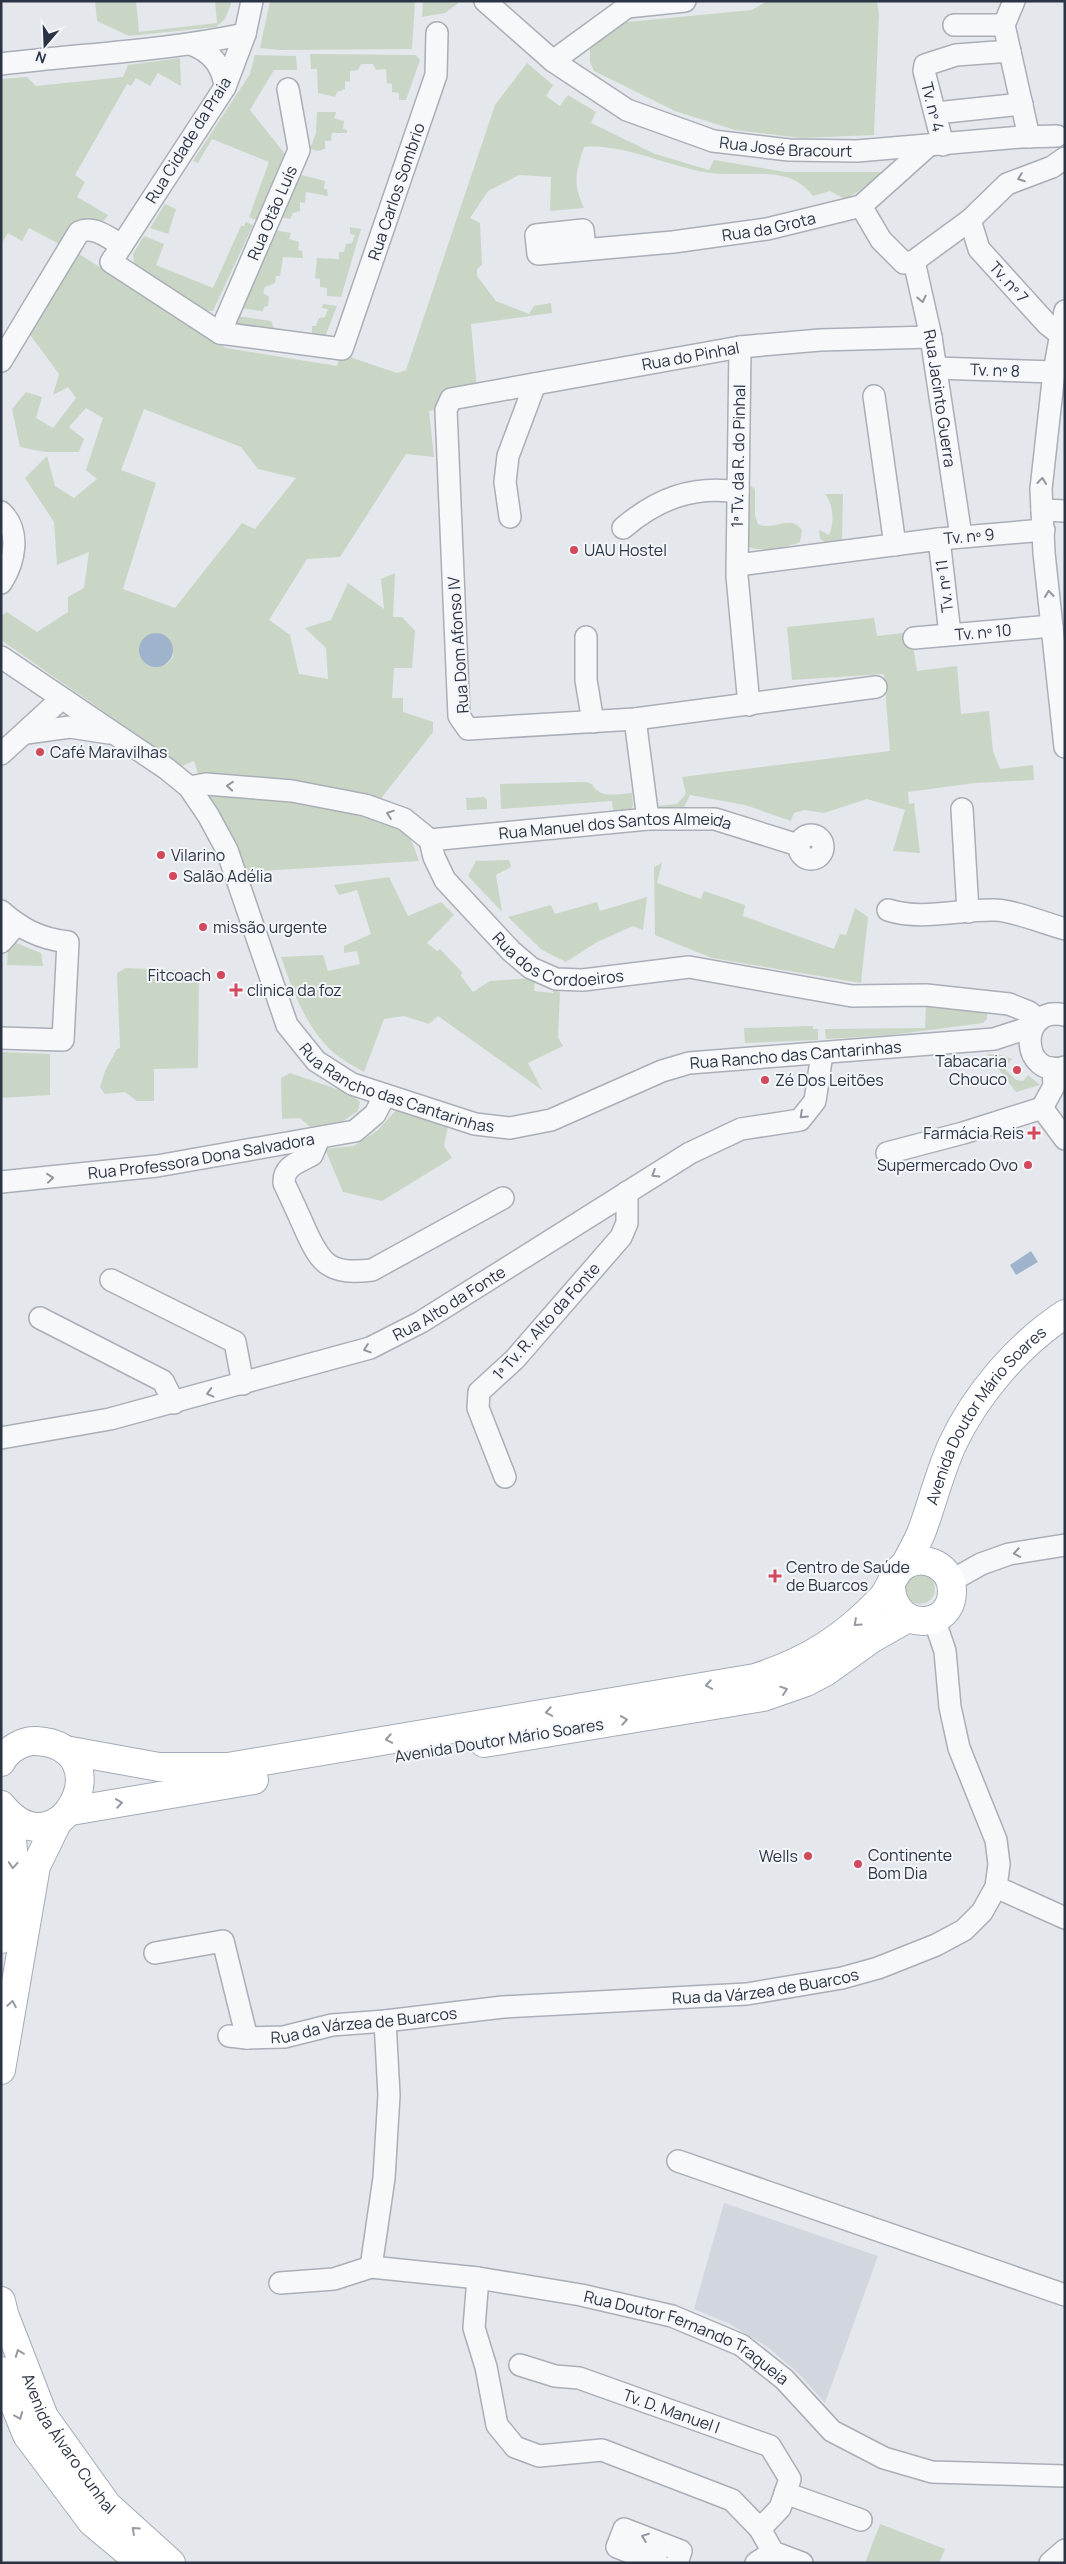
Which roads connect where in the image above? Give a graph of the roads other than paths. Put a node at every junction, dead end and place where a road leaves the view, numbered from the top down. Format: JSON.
{"nodes":[{"id":1,"x":252,"y":1,"type":"edge"},
{"id":2,"x":485,"y":1,"type":"edge"},
{"id":3,"x":685,"y":1,"type":"edge"},
{"id":4,"x":1013,"y":2,"type":"edge"},
{"id":5,"x":626,"y":4,"type":"edge"},
{"id":6,"x":954,"y":25,"type":"dead end"},
{"id":7,"x":1004,"y":25,"type":"junction"},
{"id":8,"x":437,"y":33,"type":"dead end"},
{"id":9,"x":245,"y":34,"type":"junction"},
{"id":10,"x":193,"y":45,"type":"junction"},
{"id":11,"x":1010,"y":51,"type":"junction"},
{"id":12,"x":546,"y":55,"type":"junction"},
{"id":13,"x":1,"y":64,"type":"edge"},
{"id":14,"x":225,"y":87,"type":"junction"},
{"id":15,"x":288,"y":89,"type":"dead end"},
{"id":16,"x":1022,"y":104,"type":"junction"},
{"id":17,"x":936,"y":113,"type":"junction"},
{"id":18,"x":1061,"y":132,"type":"edge"},
{"id":19,"x":1029,"y":137,"type":"junction"},
{"id":20,"x":935,"y":145,"type":"junction"},
{"id":21,"x":1065,"y":157,"type":"edge"},
{"id":22,"x":861,"y":206,"type":"junction"},
{"id":23,"x":970,"y":220,"type":"junction"},
{"id":24,"x":585,"y":249,"type":"dead end"},
{"id":25,"x":116,"y":254,"type":"junction"},
{"id":26,"x":914,"y":261,"type":"junction"},
{"id":27,"x":1065,"y":311,"type":"edge"},
{"id":28,"x":220,"y":333,"type":"junction"},
{"id":29,"x":1061,"y":335,"type":"junction"},
{"id":30,"x":930,"y":337,"type":"junction"},
{"id":31,"x":740,"y":348,"type":"junction"},
{"id":32,"x":1,"y":361,"type":"edge"},
{"id":33,"x":936,"y":368,"type":"junction"},
{"id":34,"x":1054,"y":372,"type":"junction"},
{"id":35,"x":534,"y":384,"type":"junction"},
{"id":36,"x":874,"y":396,"type":"dead end"},
{"id":37,"x":451,"y":398,"type":"joint"},
{"id":38,"x":738,"y":492,"type":"junction"},
{"id":39,"x":1065,"y":511,"type":"edge"},
{"id":40,"x":1,"y":512,"type":"edge"},
{"id":41,"x":510,"y":517,"type":"dead end"},
{"id":42,"x":1043,"y":520,"type":"junction"},
{"id":43,"x":623,"y":528,"type":"dead end"},
{"id":44,"x":961,"y":536,"type":"junction"},
{"id":45,"x":939,"y":538,"type":"junction"},
{"id":46,"x":895,"y":545,"type":"junction"},
{"id":47,"x":738,"y":565,"type":"junction"},
{"id":48,"x":1,"y":583,"type":"edge"},
{"id":49,"x":1052,"y":626,"type":"junction"},
{"id":50,"x":950,"y":634,"type":"junction"},
{"id":51,"x":586,"y":637,"type":"dead end"},
{"id":52,"x":914,"y":638,"type":"dead end"},
{"id":53,"x":1,"y":657,"type":"edge"},
{"id":54,"x":32,"y":678,"type":"junction"},
{"id":55,"x":876,"y":687,"type":"dead end"},
{"id":56,"x":66,"y":701,"type":"junction"},
{"id":57,"x":749,"y":705,"type":"junction"},
{"id":58,"x":635,"y":719,"type":"junction"},
{"id":59,"x":593,"y":722,"type":"junction"},
{"id":60,"x":47,"y":729,"type":"junction"},
{"id":61,"x":26,"y":734,"type":"junction"},
{"id":62,"x":118,"y":736,"type":"junction"},
{"id":63,"x":1065,"y":747,"type":"edge"},
{"id":64,"x":1,"y":754,"type":"edge"},
{"id":65,"x":189,"y":787,"type":"junction"},
{"id":66,"x":962,"y":809,"type":"dead end"},
{"id":67,"x":648,"y":819,"type":"junction"},
{"id":68,"x":430,"y":840,"type":"junction"},
{"id":69,"x":798,"y":845,"type":"dead end"},
{"id":70,"x":888,"y":910,"type":"dead end"},
{"id":71,"x":968,"y":912,"type":"junction"},
{"id":72,"x":9,"y":918,"type":"edge"},
{"id":73,"x":1065,"y":929,"type":"edge"},
{"id":74,"x":1,"y":942,"type":"edge"},
{"id":75,"x":991,"y":1001,"type":"junction"},
{"id":76,"x":1065,"y":1015,"type":"edge"},
{"id":77,"x":1036,"y":1023,"type":"junction"},
{"id":78,"x":1,"y":1038,"type":"edge"},
{"id":79,"x":994,"y":1039,"type":"junction"},
{"id":80,"x":822,"y":1054,"type":"junction"},
{"id":81,"x":1033,"y":1056,"type":"junction"},
{"id":82,"x":1059,"y":1068,"type":"edge"},
{"id":83,"x":384,"y":1095,"type":"junction"},
{"id":84,"x":1042,"y":1108,"type":"junction"},
{"id":85,"x":319,"y":1138,"type":"junction"},
{"id":86,"x":1065,"y":1139,"type":"edge"},
{"id":87,"x":887,"y":1153,"type":"dead end"},
{"id":88,"x":1,"y":1182,"type":"edge"},
{"id":89,"x":627,"y":1192,"type":"junction"},
{"id":90,"x":503,"y":1198,"type":"dead end"},
{"id":91,"x":111,"y":1280,"type":"dead end"},
{"id":92,"x":1065,"y":1314,"type":"edge"},
{"id":93,"x":40,"y":1318,"type":"dead end"},
{"id":94,"x":242,"y":1384,"type":"junction"},
{"id":95,"x":174,"y":1403,"type":"junction"},
{"id":96,"x":1,"y":1438,"type":"edge"},
{"id":97,"x":505,"y":1477,"type":"dead end"},
{"id":98,"x":923,"y":1529,"type":"junction"},
{"id":99,"x":1065,"y":1545,"type":"edge"},
{"id":100,"x":905,"y":1565,"type":"junction"},
{"id":101,"x":945,"y":1574,"type":"junction"},
{"id":102,"x":891,"y":1588,"type":"junction"},
{"id":103,"x":921,"y":1619,"type":"junction"},
{"id":104,"x":7,"y":1750,"type":"edge"},
{"id":105,"x":65,"y":1750,"type":"junction"},
{"id":106,"x":6,"y":1811,"type":"edge"},
{"id":107,"x":64,"y":1816,"type":"junction"},
{"id":108,"x":996,"y":1887,"type":"junction"},
{"id":109,"x":1065,"y":1918,"type":"edge"},
{"id":110,"x":1,"y":1939,"type":"edge"},
{"id":111,"x":155,"y":1952,"type":"dead end"},
{"id":112,"x":386,"y":2021,"type":"junction"},
{"id":113,"x":1,"y":2070,"type":"edge"},
{"id":114,"x":678,"y":2161,"type":"dead end"},
{"id":115,"x":371,"y":2268,"type":"junction"},
{"id":116,"x":478,"y":2278,"type":"junction"},
{"id":117,"x":280,"y":2283,"type":"dead end"},
{"id":118,"x":1065,"y":2295,"type":"edge"},
{"id":119,"x":1,"y":2301,"type":"edge"},
{"id":120,"x":520,"y":2365,"type":"dead end"},
{"id":121,"x":1,"y":2371,"type":"edge"},
{"id":122,"x":1065,"y":2476,"type":"edge"},
{"id":123,"x":785,"y":2493,"type":"junction"},
{"id":124,"x":861,"y":2520,"type":"dead end"},
{"id":125,"x":760,"y":2529,"type":"junction"},
{"id":126,"x":1065,"y":2550,"type":"edge"},
{"id":127,"x":764,"y":2557,"type":"edge"},
{"id":128,"x":141,"y":2563,"type":"edge"},
{"id":129,"x":171,"y":2563,"type":"edge"},
{"id":130,"x":802,"y":2563,"type":"edge"},
{"id":131,"x":1050,"y":2563,"type":"edge"}],
"edges":[{"from":1,"to":9,"type":"street","name":"Rua Cidade da Praia"},
{"from":2,"to":12,"type":"street","name":"Rua José Bracourt"},
{"from":3,"to":5,"type":"street"},
{"from":4,"to":7,"type":"street"},
{"from":5,"to":12,"type":"street"},
{"from":6,"to":7,"type":"street"},
{"from":7,"to":11,"type":"street"},
{"from":8,"to":28,"type":"street","name":"Rua Carlos Sombrio"},
{"from":9,"to":10,"type":"street"},
{"from":9,"to":14,"type":"street","name":"Rua Cidade da Praia"},
{"from":10,"to":13,"type":"street"},
{"from":10,"to":14,"type":"street"},
{"from":11,"to":16,"type":"street"},
{"from":11,"to":17,"type":"street","name":"Tv. nº 4"},
{"from":12,"to":20,"type":"street","name":"Rua José Bracourt"},
{"from":14,"to":25,"type":"street","name":"Rua Cidade da Praia"},
{"from":15,"to":28,"type":"street","name":"Rua Otão Luís"},
{"from":16,"to":17,"type":"street"},
{"from":16,"to":19,"type":"street"},
{"from":17,"to":20,"type":"street","name":"Tv. nº 4"},
{"from":18,"to":19,"type":"street","name":"Rua José Bracourt"},
{"from":18,"to":21,"type":"street"},
{"from":19,"to":20,"type":"street","name":"Rua José Bracourt"},
{"from":20,"to":22,"type":"street","name":"Rua da Grota"},
{"from":21,"to":23,"type":"street","one_way":true},
{"from":22,"to":24,"type":"street","name":"Rua da Grota"},
{"from":22,"to":26,"type":"street"},
{"from":23,"to":26,"type":"street"},
{"from":23,"to":29,"type":"street","name":"Tv. nº 7"},
{"from":25,"to":28,"type":"street"},
{"from":25,"to":32,"type":"street"},
{"from":26,"to":30,"type":"street","name":"Rua Jacinto Guerra","one_way":true},
{"from":27,"to":29,"type":"street"},
{"from":29,"to":34,"type":"street"},
{"from":30,"to":31,"type":"street","name":"Rua do Pinhal"},
{"from":30,"to":33,"type":"street","name":"Rua Jacinto Guerra"},
{"from":31,"to":35,"type":"street","name":"Rua do Pinhal"},
{"from":31,"to":38,"type":"street","name":"1ª Tv. da R. do Pinhal"},
{"from":33,"to":34,"type":"street","name":"Tv. nº 8"},
{"from":33,"to":44,"type":"street","name":"Rua Jacinto Guerra"},
{"from":42,"to":34,"type":"street","one_way":true},
{"from":35,"to":37,"type":"street","name":"Rua do Pinhal"},
{"from":35,"to":41,"type":"street"},
{"from":36,"to":46,"type":"street"},
{"from":37,"to":59,"type":"street","name":"Rua Dom Afonso IV"},
{"from":38,"to":43,"type":"street"},
{"from":38,"to":47,"type":"street","name":"1ª Tv. da R. do Pinhal"},
{"from":39,"to":42,"type":"street","name":"Tv. nº 9"},
{"from":40,"to":48,"type":"street"},
{"from":42,"to":44,"type":"street","name":"Tv. nº 9"},
{"from":49,"to":42,"type":"street","one_way":true},
{"from":44,"to":45,"type":"street","name":"Tv. nº 9"},
{"from":45,"to":46,"type":"street","name":"Tv. nº 9"},
{"from":45,"to":50,"type":"street","name":"Tv. nº 11"},
{"from":46,"to":47,"type":"street","name":"Tv. nº 9"},
{"from":47,"to":57,"type":"street"},
{"from":49,"to":50,"type":"street","name":"Tv. nº 10"},
{"from":49,"to":63,"type":"street"},
{"from":50,"to":52,"type":"street","name":"Tv. nº 10"},
{"from":51,"to":59,"type":"street"},
{"from":53,"to":54,"type":"street","name":"Rua Rancho das Cantarinhas"},
{"from":54,"to":56,"type":"street","name":"Rua Rancho das Cantarinhas"},
{"from":54,"to":61,"type":"street"},
{"from":55,"to":57,"type":"street","name":"Rua Dom Afonso IV"},
{"from":56,"to":60,"type":"street"},
{"from":56,"to":61,"type":"street"},
{"from":56,"to":62,"type":"street","name":"Rua Rancho das Cantarinhas"},
{"from":57,"to":58,"type":"street","name":"Rua Dom Afonso IV"},
{"from":58,"to":59,"type":"street","name":"Rua Dom Afonso IV"},
{"from":58,"to":67,"type":"street"},
{"from":60,"to":61,"type":"street"},
{"from":60,"to":62,"type":"street"},
{"from":61,"to":64,"type":"street"},
{"from":62,"to":65,"type":"street","name":"Rua Rancho das Cantarinhas"},
{"from":68,"to":65,"type":"street","one_way":true},
{"from":65,"to":83,"type":"street","name":"Rua Rancho das Cantarinhas"},
{"from":66,"to":71,"type":"street"},
{"from":67,"to":68,"type":"street","name":"Rua Manuel dos Santos Almeida"},
{"from":67,"to":69,"type":"street","name":"Rua Manuel dos Santos Almeida"},
{"from":68,"to":75,"type":"street","name":"Rua dos Cordoeiros"},
{"from":70,"to":71,"type":"street"},
{"from":71,"to":73,"type":"street"},
{"from":72,"to":74,"type":"street"},
{"from":72,"to":78,"type":"street"},
{"from":75,"to":77,"type":"street","name":"Rua dos Cordoeiros"},
{"from":75,"to":79,"type":"street"},
{"from":76,"to":77,"type":"street","name":"Rua Rancho das Cantarinhas"},
{"from":77,"to":79,"type":"street","name":"Rua Rancho das Cantarinhas"},
{"from":77,"to":81,"type":"street"},
{"from":79,"to":80,"type":"street","name":"Rua Rancho das Cantarinhas"},
{"from":79,"to":81,"type":"street","name":"Rua Rancho das Cantarinhas"},
{"from":80,"to":83,"type":"street","name":"Rua Rancho das Cantarinhas"},
{"from":80,"to":89,"type":"street","name":"Rua Alto da Fonte","one_way":true},
{"from":81,"to":82,"type":"street","name":"Rua Rancho das Cantarinhas"},
{"from":82,"to":84,"type":"street"},
{"from":83,"to":85,"type":"street","name":"Rua Professora Dona Salvadora"},
{"from":84,"to":86,"type":"street"},
{"from":84,"to":87,"type":"street"},
{"from":88,"to":85,"type":"street","name":"Rua Professora Dona Salvadora","one_way":true},
{"from":85,"to":90,"type":"street"},
{"from":89,"to":94,"type":"street","name":"Rua Alto da Fonte","one_way":true},
{"from":89,"to":97,"type":"street","name":"1ª Tv. R. Alto da Fonte"},
{"from":91,"to":94,"type":"street"},
{"from":92,"to":98,"type":"main road","name":"Avenida Doutor Mário Soares"},
{"from":93,"to":95,"type":"street"},
{"from":94,"to":95,"type":"street","name":"Rua Alto da Fonte","one_way":true},
{"from":95,"to":96,"type":"street","name":"Rua Alto da Fonte"},
{"from":98,"to":100,"type":"main road","name":"Avenida Doutor Mário Soares"},
{"from":98,"to":101,"type":"main road","name":"Avenida Doutor Mário Soares"},
{"from":99,"to":101,"type":"street","one_way":true},
{"from":100,"to":101,"type":"main road"},
{"from":100,"to":102,"type":"main road"},
{"from":101,"to":103,"type":"main road"},
{"from":102,"to":103,"type":"main road"},
{"from":102,"to":105,"type":"main road","name":"Avenida Doutor Mário Soares","one_way":true},
{"from":107,"to":103,"type":"main road","name":"Avenida Doutor Mário Soares","one_way":true},
{"from":103,"to":108,"type":"street","name":"Rua da Várzea de Buarcos"},
{"from":104,"to":105,"type":"main road","name":"Avenida Doutor Mário Soares"},
{"from":105,"to":107,"type":"main road"},
{"from":106,"to":107,"type":"main road","name":"Avenida Doutor Mário Soares"},
{"from":106,"to":110,"type":"main road","one_way":true},
{"from":113,"to":107,"type":"main road","one_way":true},
{"from":108,"to":109,"type":"street"},
{"from":108,"to":112,"type":"street","name":"Rua da Várzea de Buarcos"},
{"from":111,"to":112,"type":"street","name":"Rua da Várzea de Buarcos"},
{"from":112,"to":115,"type":"street"},
{"from":114,"to":118,"type":"street"},
{"from":115,"to":116,"type":"street","name":"Rua Doutor Fernando Traqueia"},
{"from":115,"to":117,"type":"street","name":"Rua Doutor Fernando Traqueia"},
{"from":116,"to":122,"type":"street","name":"Rua Doutor Fernando Traqueia"},
{"from":116,"to":125,"type":"street"},
{"from":129,"to":119,"type":"main road","name":"Avenida Álvaro Cunhal","one_way":true},
{"from":120,"to":123,"type":"street","name":"Tv. D. Manuel I"},
{"from":121,"to":128,"type":"main road","name":"Avenida Álvaro Cunhal","one_way":true},
{"from":123,"to":124,"type":"street"},
{"from":123,"to":125,"type":"street","name":"Tv. D. Manuel I"},
{"from":125,"to":127,"type":"street"},
{"from":126,"to":131,"type":"street"},
{"from":127,"to":130,"type":"street"}]}
